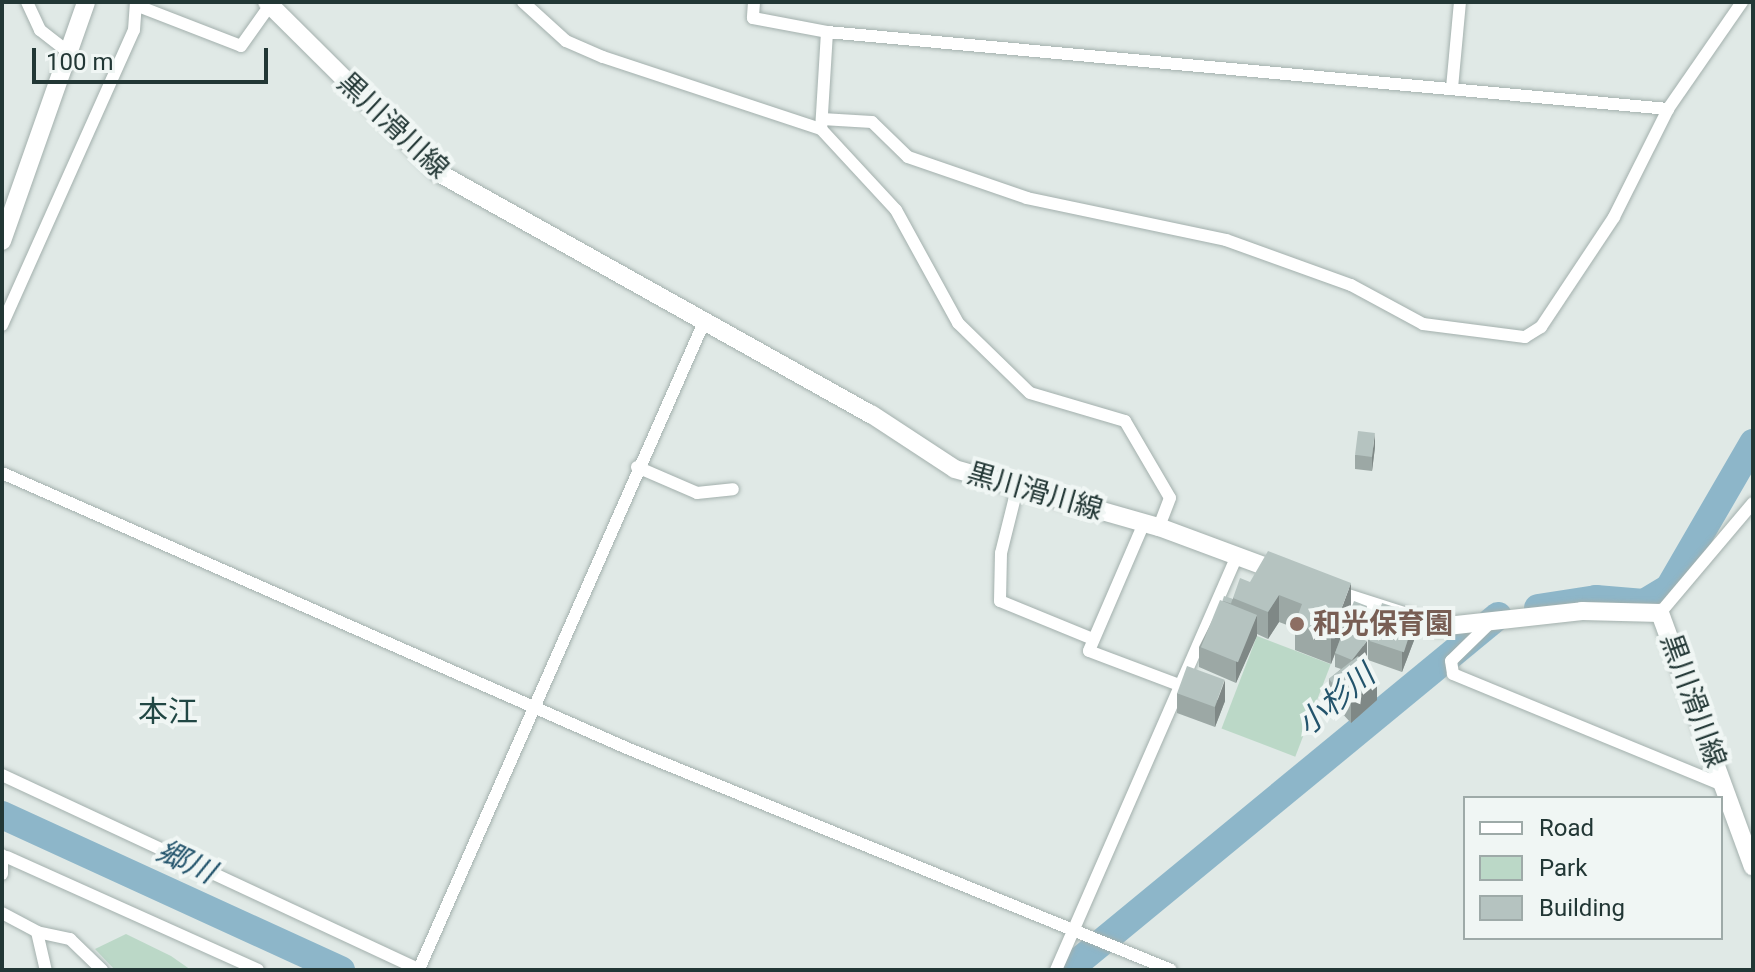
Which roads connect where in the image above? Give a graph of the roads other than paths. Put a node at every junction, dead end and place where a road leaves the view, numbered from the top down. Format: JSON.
{"nodes":[{"id":1,"x":27,"y":2,"type":"edge"},
{"id":2,"x":86,"y":2,"type":"edge"},
{"id":3,"x":523,"y":2,"type":"edge"},
{"id":4,"x":754,"y":2,"type":"edge"},
{"id":5,"x":1460,"y":2,"type":"edge"},
{"id":6,"x":1742,"y":2,"type":"edge"},
{"id":7,"x":137,"y":4,"type":"edge"},
{"id":8,"x":269,"y":4,"type":"edge"},
{"id":9,"x":827,"y":32,"type":"junction"},
{"id":10,"x":69,"y":53,"type":"junction"},
{"id":11,"x":1452,"y":88,"type":"junction"},
{"id":12,"x":1668,"y":109,"type":"junction"},
{"id":13,"x":821,"y":124,"type":"junction"},
{"id":14,"x":2,"y":241,"type":"edge"},
{"id":15,"x":705,"y":320,"type":"junction"},
{"id":16,"x":2,"y":325,"type":"edge"},
{"id":17,"x":637,"y":467,"type":"junction"},
{"id":18,"x":2,"y":473,"type":"edge"},
{"id":19,"x":733,"y":489,"type":"dead end"},
{"id":20,"x":1017,"y":489,"type":"junction"},
{"id":21,"x":1753,"y":503,"type":"edge"},
{"id":22,"x":1151,"y":525,"type":"junction"},
{"id":23,"x":1237,"y":555,"type":"junction"},
{"id":24,"x":1660,"y":613,"type":"junction"},
{"id":25,"x":1492,"y":621,"type":"junction"},
{"id":26,"x":1090,"y":638,"type":"junction"},
{"id":27,"x":1179,"y":685,"type":"junction"},
{"id":28,"x":535,"y":703,"type":"junction"},
{"id":29,"x":2,"y":775,"type":"edge"},
{"id":30,"x":1725,"y":786,"type":"junction"},
{"id":31,"x":4,"y":856,"type":"edge"},
{"id":32,"x":1753,"y":867,"type":"edge"},
{"id":33,"x":2,"y":874,"type":"edge"},
{"id":34,"x":2,"y":913,"type":"edge"},
{"id":35,"x":1074,"y":926,"type":"junction"},
{"id":36,"x":37,"y":932,"type":"junction"},
{"id":37,"x":46,"y":970,"type":"edge"},
{"id":38,"x":102,"y":970,"type":"edge"},
{"id":39,"x":258,"y":970,"type":"edge"},
{"id":40,"x":420,"y":970,"type":"edge"},
{"id":41,"x":1056,"y":970,"type":"edge"},
{"id":42,"x":1171,"y":970,"type":"edge"}],
"edges":[{"from":1,"to":10,"type":"street"},
{"from":2,"to":10,"type":"main road"},
{"from":3,"to":13,"type":"street"},
{"from":4,"to":9,"type":"street"},
{"from":5,"to":11,"type":"street"},
{"from":6,"to":12,"type":"street"},
{"from":7,"to":8,"type":"street"},
{"from":7,"to":16,"type":"street"},
{"from":8,"to":15,"type":"main road","name":"黒川滑川線"},
{"from":9,"to":11,"type":"street"},
{"from":9,"to":13,"type":"street"},
{"from":10,"to":14,"type":"main road"},
{"from":11,"to":12,"type":"street"},
{"from":12,"to":13,"type":"street"},
{"from":13,"to":22,"type":"street"},
{"from":15,"to":17,"type":"street"},
{"from":15,"to":20,"type":"main road","name":"黒川滑川線"},
{"from":17,"to":19,"type":"street"},
{"from":17,"to":28,"type":"street"},
{"from":18,"to":28,"type":"street"},
{"from":20,"to":22,"type":"main road","name":"黒川滑川線"},
{"from":20,"to":26,"type":"street"},
{"from":21,"to":24,"type":"street"},
{"from":22,"to":23,"type":"main road","name":"黒川滑川線"},
{"from":22,"to":26,"type":"street"},
{"from":23,"to":25,"type":"main road","name":"黒川滑川線"},
{"from":23,"to":27,"type":"street"},
{"from":24,"to":25,"type":"main road","name":"黒川滑川線"},
{"from":24,"to":30,"type":"main road","name":"黒川滑川線"},
{"from":25,"to":30,"type":"street"},
{"from":26,"to":27,"type":"street"},
{"from":27,"to":35,"type":"street"},
{"from":28,"to":35,"type":"street"},
{"from":28,"to":40,"type":"street"},
{"from":29,"to":40,"type":"street"},
{"from":30,"to":32,"type":"main road","name":"黒川滑川線"},
{"from":31,"to":33,"type":"street"},
{"from":31,"to":39,"type":"street"},
{"from":34,"to":36,"type":"street"},
{"from":35,"to":41,"type":"street"},
{"from":35,"to":42,"type":"street"},
{"from":36,"to":37,"type":"street"},
{"from":36,"to":38,"type":"street"}]}
